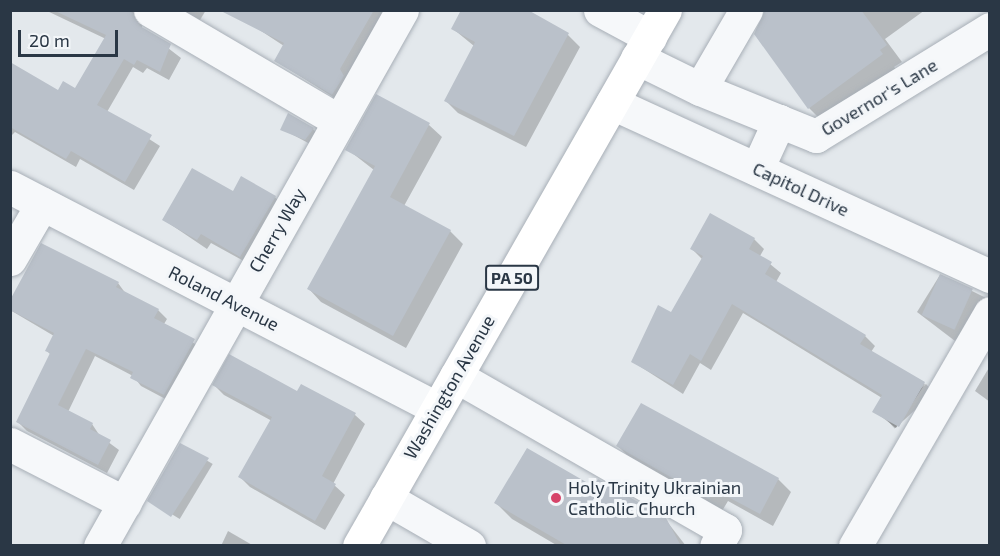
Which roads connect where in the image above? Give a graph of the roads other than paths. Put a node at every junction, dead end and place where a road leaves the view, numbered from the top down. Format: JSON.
{"nodes":[{"id":1,"x":150,"y":10,"type":"edge"},
{"id":2,"x":402,"y":10,"type":"edge"},
{"id":3,"x":600,"y":10,"type":"edge"},
{"id":4,"x":746,"y":10,"type":"edge"},
{"id":5,"x":990,"y":29,"type":"edge"},
{"id":6,"x":651,"y":35,"type":"edge"},
{"id":7,"x":700,"y":89,"type":"junction"},
{"id":8,"x":612,"y":103,"type":"junction"},
{"id":9,"x":339,"y":121,"type":"junction"},
{"id":10,"x":779,"y":121,"type":"junction"},
{"id":11,"x":757,"y":169,"type":"junction"},
{"id":12,"x":10,"y":187,"type":"edge"},
{"id":13,"x":42,"y":204,"type":"junction"},
{"id":14,"x":10,"y":259,"type":"edge"},
{"id":15,"x":990,"y":276,"type":"edge"},
{"id":16,"x":235,"y":304,"type":"junction"},
{"id":17,"x":990,"y":313,"type":"edge"},
{"id":18,"x":456,"y":376,"type":"junction"},
{"id":19,"x":437,"y":408,"type":"junction"},
{"id":20,"x":10,"y":444,"type":"edge"},
{"id":21,"x":386,"y":498,"type":"junction"},
{"id":22,"x":125,"y":504,"type":"junction"},
{"id":23,"x":100,"y":546,"type":"edge"},
{"id":24,"x":359,"y":546,"type":"edge"},
{"id":25,"x":469,"y":546,"type":"edge"},
{"id":26,"x":716,"y":546,"type":"edge"},
{"id":27,"x":855,"y":546,"type":"edge"}],
"edges":[{"from":1,"to":9,"type":"street"},
{"from":2,"to":9,"type":"street","name":"Cherry Way"},
{"from":3,"to":6,"type":"street"},
{"from":4,"to":7,"type":"street"},
{"from":5,"to":10,"type":"street","name":"Governor's Lane"},
{"from":6,"to":7,"type":"street"},
{"from":6,"to":8,"type":"main road","name":"Washington Avenue","number":"PA 50"},
{"from":7,"to":10,"type":"street"},
{"from":8,"to":11,"type":"street","name":"Capitol Drive"},
{"from":8,"to":18,"type":"main road","name":"Washington Avenue","number":"PA 50"},
{"from":9,"to":16,"type":"street","name":"Cherry Way"},
{"from":10,"to":11,"type":"street"},
{"from":11,"to":15,"type":"street","name":"Capitol Drive"},
{"from":12,"to":13,"type":"street","name":"Roland Avenue"},
{"from":13,"to":14,"type":"street"},
{"from":13,"to":16,"type":"street","name":"Roland Avenue"},
{"from":16,"to":19,"type":"street","name":"Roland Avenue"},
{"from":16,"to":22,"type":"street","name":"Cherry Way"},
{"from":17,"to":27,"type":"street"},
{"from":18,"to":19,"type":"main road","name":"Washington Avenue","number":"PA 50"},
{"from":18,"to":26,"type":"street"},
{"from":19,"to":21,"type":"main road","name":"Washington Avenue","number":"PA 50"},
{"from":20,"to":22,"type":"street"},
{"from":21,"to":24,"type":"main road","name":"Washington Avenue","number":"PA 50"},
{"from":21,"to":25,"type":"street"},
{"from":22,"to":23,"type":"street","name":"Cherry Way"}]}
